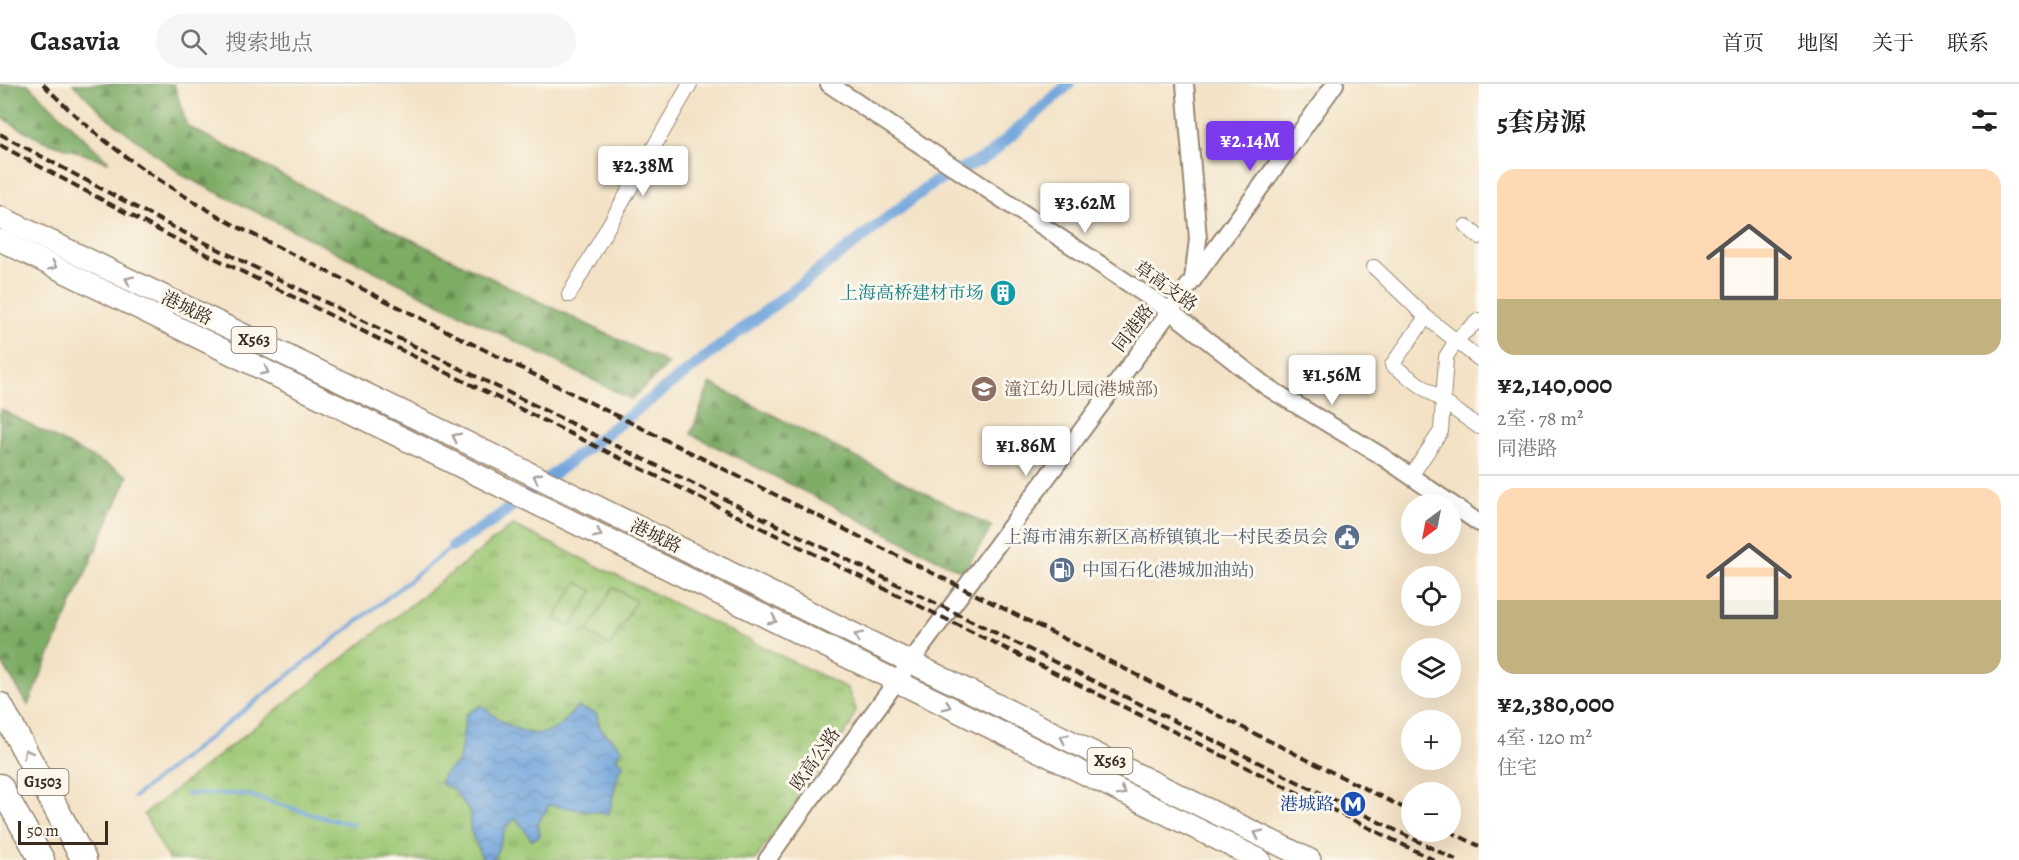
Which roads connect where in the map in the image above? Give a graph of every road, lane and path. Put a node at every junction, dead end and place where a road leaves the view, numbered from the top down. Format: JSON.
{"nodes":[{"id":1,"x":690,"y":84,"type":"edge"},
{"id":2,"x":829,"y":84,"type":"edge"},
{"id":3,"x":1185,"y":84,"type":"edge"},
{"id":4,"x":1335,"y":84,"type":"edge"},
{"id":5,"x":0,"y":217,"type":"edge"},
{"id":6,"x":1466,"y":226,"type":"dead end"},
{"id":7,"x":1479,"y":237,"type":"edge"},
{"id":8,"x":0,"y":240,"type":"edge"},
{"id":9,"x":1374,"y":267,"type":"dead end"},
{"id":10,"x":1193,"y":280,"type":"junction"},
{"id":11,"x":569,"y":295,"type":"dead end"},
{"id":12,"x":1170,"y":311,"type":"junction"},
{"id":13,"x":1426,"y":316,"type":"junction"},
{"id":14,"x":1479,"y":320,"type":"edge"},
{"id":15,"x":1456,"y":341,"type":"junction"},
{"id":16,"x":1479,"y":360,"type":"edge"},
{"id":17,"x":1442,"y":402,"type":"junction"},
{"id":18,"x":1479,"y":427,"type":"edge"},
{"id":19,"x":1411,"y":476,"type":"junction"},
{"id":20,"x":1479,"y":523,"type":"edge"},
{"id":21,"x":910,"y":662,"type":"junction"},
{"id":22,"x":895,"y":680,"type":"junction"},
{"id":23,"x":0,"y":705,"type":"edge"},
{"id":24,"x":0,"y":786,"type":"edge"},
{"id":25,"x":42,"y":860,"type":"edge"},
{"id":26,"x":84,"y":860,"type":"edge"},
{"id":27,"x":767,"y":860,"type":"edge"},
{"id":28,"x":1260,"y":860,"type":"edge"},
{"id":29,"x":1310,"y":860,"type":"edge"}],
"edges":[{"from":1,"to":11,"type":"street"},
{"from":2,"to":12,"type":"street","name":"草高支路"},
{"from":3,"to":10,"type":"street"},
{"from":4,"to":10,"type":"street","name":"同港路"},
{"from":21,"to":5,"type":"main road","name":"港城路","number":"X563","one_way":true},
{"from":6,"to":7,"type":"street"},
{"from":8,"to":22,"type":"main road","name":"港城路","number":"X563","one_way":true},
{"from":9,"to":13,"type":"street"},
{"from":10,"to":12,"type":"street","name":"同港路"},
{"from":12,"to":19,"type":"street","name":"草高支路"},
{"from":12,"to":21,"type":"street","name":"同港路"},
{"from":13,"to":15,"type":"street"},
{"from":13,"to":17,"type":"street"},
{"from":14,"to":15,"type":"street"},
{"from":15,"to":16,"type":"street"},
{"from":15,"to":17,"type":"street"},
{"from":17,"to":18,"type":"street"},
{"from":17,"to":19,"type":"street"},
{"from":19,"to":20,"type":"street","name":"草高支路"},
{"from":21,"to":22,"type":"street","name":"同港路"},
{"from":29,"to":21,"type":"main road","name":"港城路","number":"X563","one_way":true},
{"from":22,"to":27,"type":"street","name":"欧高公路"},
{"from":22,"to":28,"type":"main road","name":"港城路","number":"X563","one_way":true},
{"from":26,"to":23,"type":"highway","number":"G1503","one_way":true},
{"from":24,"to":25,"type":"highway","number":"G1503"}]}
